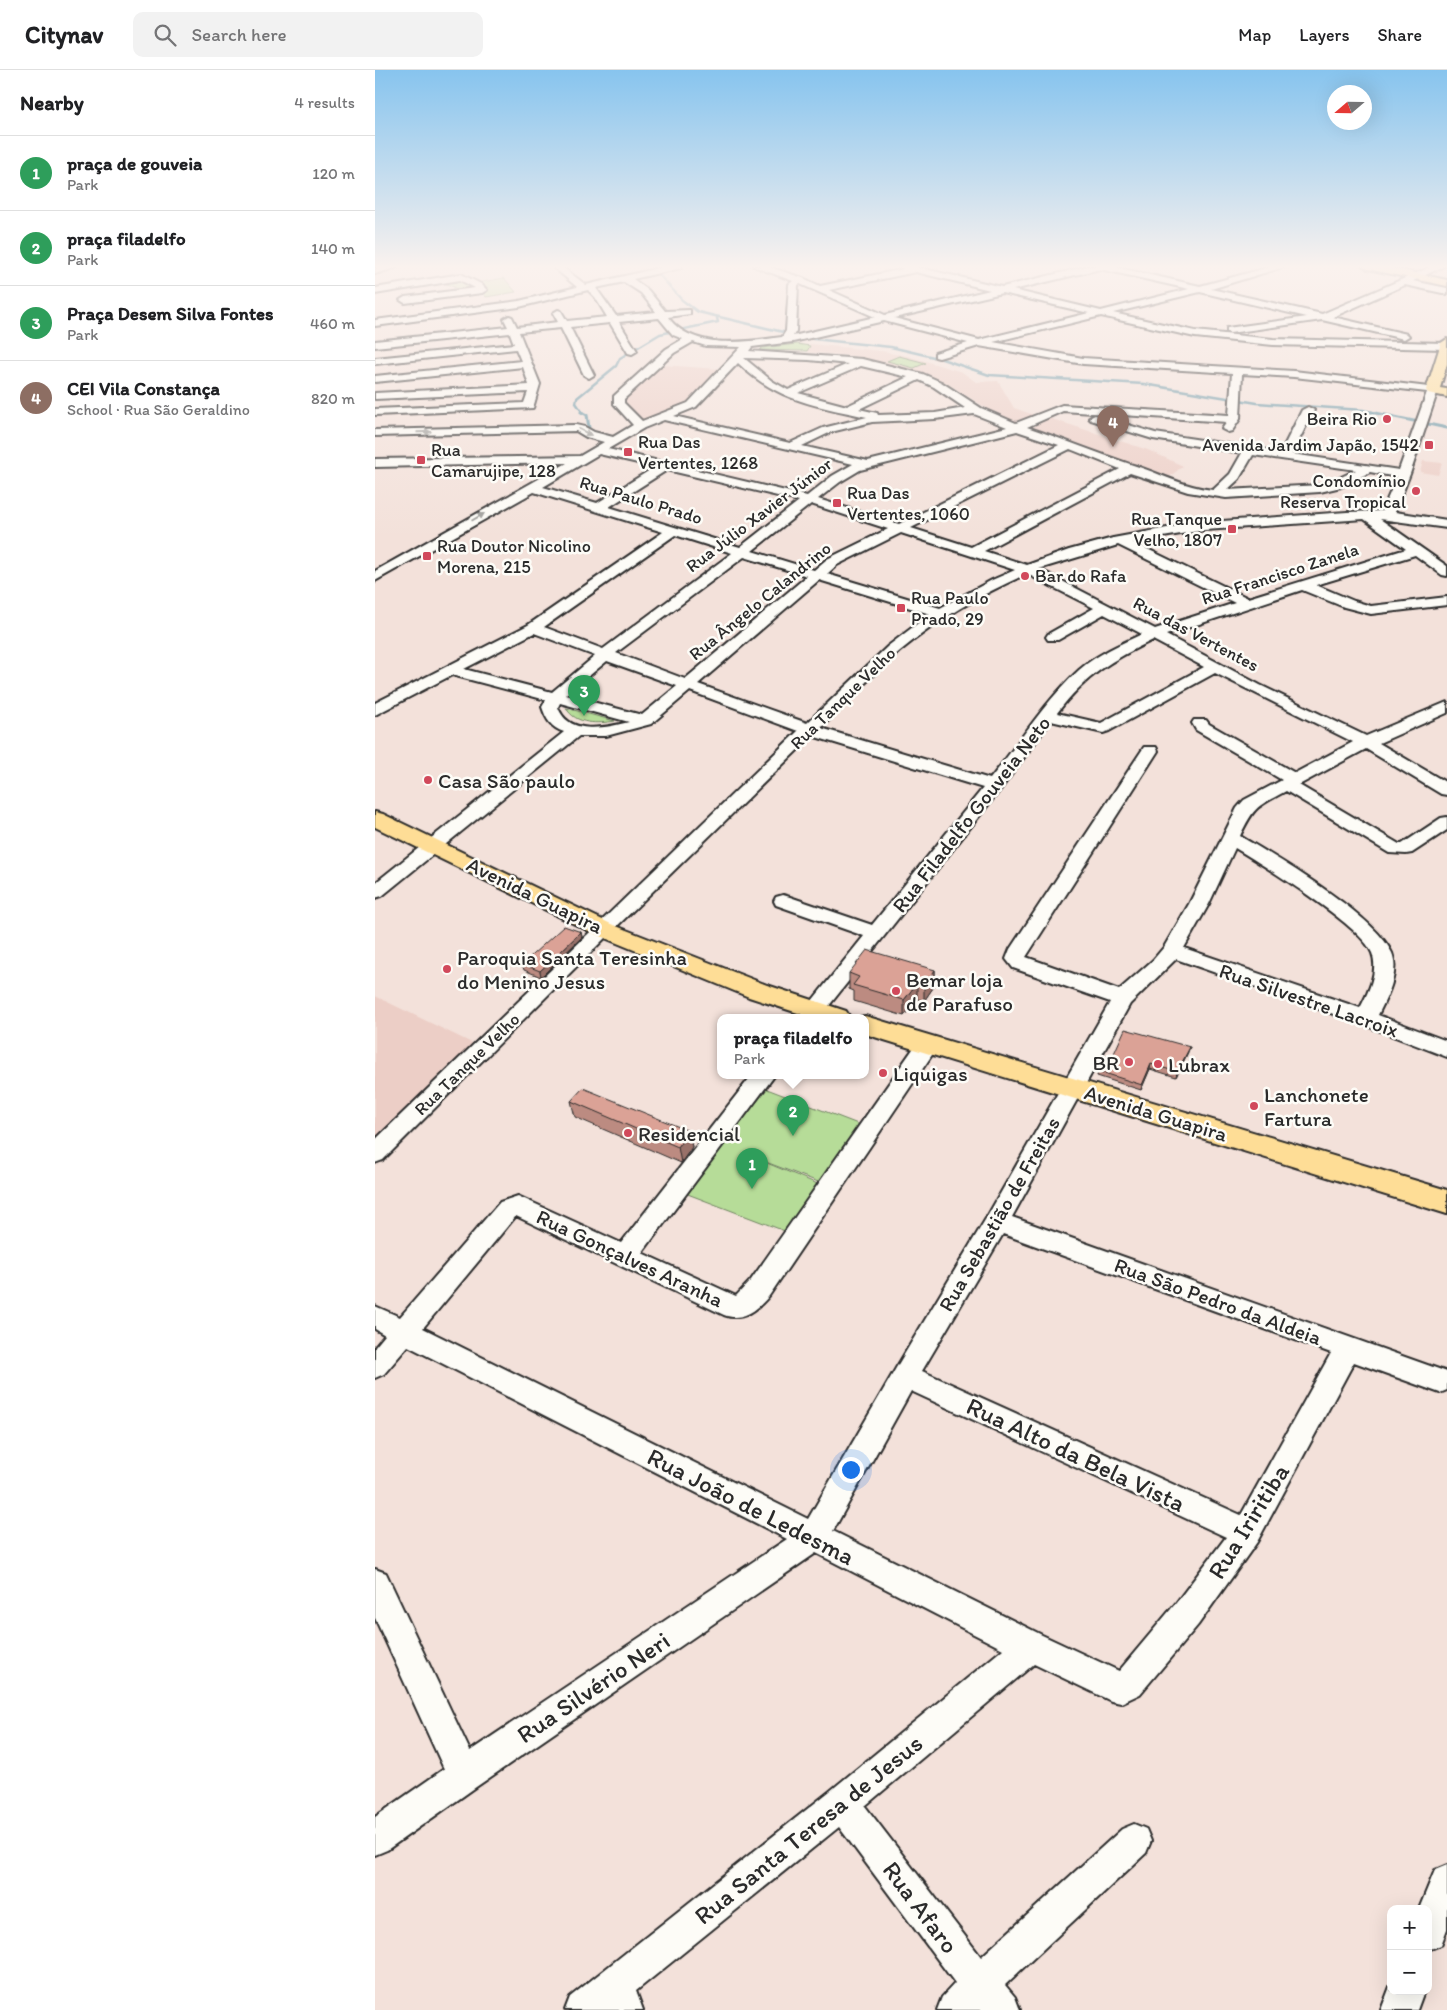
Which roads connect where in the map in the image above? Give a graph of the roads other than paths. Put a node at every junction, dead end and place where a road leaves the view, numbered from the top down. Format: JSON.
{"nodes":[{"id":1,"x":740,"y":356,"type":"joint"},
{"id":2,"x":418,"y":357,"type":"edge"},
{"id":3,"x":523,"y":357,"type":"edge"},
{"id":4,"x":580,"y":357,"type":"edge"},
{"id":5,"x":664,"y":357,"type":"edge"},
{"id":6,"x":821,"y":357,"type":"edge"},
{"id":7,"x":1055,"y":357,"type":"edge"},
{"id":8,"x":1443,"y":357,"type":"edge"},
{"id":9,"x":375,"y":361,"type":"edge"},
{"id":10,"x":862,"y":362,"type":"junction"},
{"id":11,"x":526,"y":364,"type":"junction"},
{"id":12,"x":1237,"y":370,"type":"junction"},
{"id":13,"x":721,"y":373,"type":"junction"},
{"id":14,"x":753,"y":374,"type":"junction"},
{"id":15,"x":589,"y":375,"type":"dead end"},
{"id":16,"x":919,"y":376,"type":"junction"},
{"id":17,"x":375,"y":379,"type":"edge"},
{"id":18,"x":535,"y":388,"type":"junction"},
{"id":19,"x":1433,"y":390,"type":"junction"},
{"id":20,"x":1447,"y":393,"type":"edge"},
{"id":21,"x":787,"y":394,"type":"junction"},
{"id":22,"x":375,"y":396,"type":"edge"},
{"id":23,"x":1067,"y":408,"type":"junction"},
{"id":24,"x":848,"y":410,"type":"junction"},
{"id":25,"x":975,"y":410,"type":"junction"},
{"id":26,"x":1308,"y":410,"type":"dead end"},
{"id":27,"x":375,"y":412,"type":"edge"},
{"id":28,"x":663,"y":417,"type":"junction"},
{"id":29,"x":883,"y":417,"type":"junction"},
{"id":30,"x":1234,"y":419,"type":"junction"},
{"id":31,"x":640,"y":426,"type":"junction"},
{"id":32,"x":1017,"y":428,"type":"junction"},
{"id":33,"x":375,"y":433,"type":"edge"},
{"id":34,"x":613,"y":440,"type":"junction"},
{"id":35,"x":1069,"y":445,"type":"junction"},
{"id":36,"x":1215,"y":445,"type":"junction"},
{"id":37,"x":792,"y":446,"type":"junction"},
{"id":38,"x":597,"y":450,"type":"junction"},
{"id":39,"x":1251,"y":450,"type":"junction"},
{"id":40,"x":1285,"y":456,"type":"junction"},
{"id":41,"x":581,"y":458,"type":"junction"},
{"id":42,"x":375,"y":463,"type":"edge"},
{"id":43,"x":867,"y":464,"type":"junction"},
{"id":44,"x":665,"y":466,"type":"junction"},
{"id":45,"x":1131,"y":468,"type":"junction"},
{"id":46,"x":1367,"y":468,"type":"junction"},
{"id":47,"x":1404,"y":474,"type":"junction"},
{"id":48,"x":531,"y":486,"type":"junction"},
{"id":49,"x":1255,"y":492,"type":"junction"},
{"id":50,"x":1216,"y":494,"type":"junction"},
{"id":51,"x":810,"y":500,"type":"junction"},
{"id":52,"x":600,"y":507,"type":"junction"},
{"id":53,"x":1367,"y":515,"type":"junction"},
{"id":54,"x":1387,"y":515,"type":"junction"},
{"id":55,"x":1276,"y":521,"type":"junction"},
{"id":56,"x":1447,"y":524,"type":"edge"},
{"id":57,"x":899,"y":528,"type":"junction"},
{"id":58,"x":674,"y":530,"type":"junction"},
{"id":59,"x":1121,"y":541,"type":"junction"},
{"id":60,"x":1418,"y":550,"type":"junction"},
{"id":61,"x":743,"y":551,"type":"junction"},
{"id":62,"x":974,"y":552,"type":"junction"},
{"id":63,"x":1027,"y":568,"type":"junction"},
{"id":64,"x":1447,"y":572,"type":"edge"},
{"id":65,"x":817,"y":575,"type":"junction"},
{"id":66,"x":375,"y":577,"type":"edge"},
{"id":67,"x":1303,"y":585,"type":"junction"},
{"id":68,"x":1447,"y":601,"type":"edge"},
{"id":69,"x":1247,"y":603,"type":"junction"},
{"id":70,"x":1104,"y":608,"type":"junction"},
{"id":71,"x":940,"y":613,"type":"junction"},
{"id":72,"x":533,"y":628,"type":"junction"},
{"id":73,"x":1153,"y":634,"type":"junction"},
{"id":74,"x":1053,"y":636,"type":"dead end"},
{"id":75,"x":606,"y":654,"type":"junction"},
{"id":76,"x":1215,"y":668,"type":"junction"},
{"id":77,"x":451,"y":670,"type":"junction"},
{"id":78,"x":688,"y":684,"type":"junction"},
{"id":79,"x":555,"y":696,"type":"junction"},
{"id":80,"x":1447,"y":707,"type":"edge"},
{"id":81,"x":375,"y":710,"type":"edge"},
{"id":82,"x":1048,"y":716,"type":"junction"},
{"id":83,"x":645,"y":721,"type":"junction"},
{"id":84,"x":1200,"y":723,"type":"dead end"},
{"id":85,"x":577,"y":730,"type":"junction"},
{"id":86,"x":811,"y":730,"type":"junction"},
{"id":87,"x":1366,"y":742,"type":"junction"},
{"id":88,"x":1150,"y":751,"type":"dead end"},
{"id":89,"x":1290,"y":782,"type":"junction"},
{"id":90,"x":994,"y":786,"type":"junction"},
{"id":91,"x":1447,"y":790,"type":"edge"},
{"id":92,"x":375,"y":819,"type":"edge"},
{"id":93,"x":1447,"y":822,"type":"edge"},
{"id":94,"x":1231,"y":838,"type":"junction"},
{"id":95,"x":433,"y":846,"type":"junction"},
{"id":96,"x":375,"y":892,"type":"edge"},
{"id":97,"x":783,"y":901,"type":"dead end"},
{"id":98,"x":603,"y":929,"type":"junction"},
{"id":99,"x":877,"y":933,"type":"junction"},
{"id":100,"x":1172,"y":951,"type":"junction"},
{"id":101,"x":1122,"y":999,"type":"junction"},
{"id":102,"x":817,"y":1014,"type":"edge"},
{"id":103,"x":821,"y":1014,"type":"edge"},
{"id":104,"x":1366,"y":1018,"type":"junction"},
{"id":105,"x":869,"y":1027,"type":"edge"},
{"id":106,"x":928,"y":1044,"type":"junction"},
{"id":107,"x":1447,"y":1050,"type":"edge"},
{"id":108,"x":762,"y":1079,"type":"edge"},
{"id":109,"x":1071,"y":1087,"type":"junction"},
{"id":110,"x":375,"y":1154,"type":"edge"},
{"id":111,"x":1447,"y":1202,"type":"edge"},
{"id":112,"x":997,"y":1222,"type":"junction"},
{"id":113,"x":625,"y":1257,"type":"junction"},
{"id":114,"x":375,"y":1317,"type":"edge"},
{"id":115,"x":404,"y":1332,"type":"junction"},
{"id":116,"x":1348,"y":1347,"type":"junction"},
{"id":117,"x":375,"y":1366,"type":"edge"},
{"id":118,"x":905,"y":1376,"type":"junction"},
{"id":119,"x":1440,"y":1381,"type":"dead end"},
{"id":120,"x":1247,"y":1532,"type":"junction"},
{"id":121,"x":813,"y":1538,"type":"junction"},
{"id":122,"x":375,"y":1584,"type":"edge"},
{"id":123,"x":1031,"y":1646,"type":"junction"},
{"id":124,"x":1129,"y":1683,"type":"joint"},
{"id":125,"x":464,"y":1775,"type":"junction"},
{"id":126,"x":842,"y":1803,"type":"junction"},
{"id":127,"x":375,"y":1838,"type":"edge"},
{"id":128,"x":1134,"y":1841,"type":"dead end"},
{"id":129,"x":1447,"y":1882,"type":"edge"},
{"id":130,"x":1432,"y":1921,"type":"edge"},
{"id":131,"x":979,"y":1984,"type":"junction"},
{"id":132,"x":1405,"y":1995,"type":"edge"},
{"id":133,"x":619,"y":1998,"type":"edge"},
{"id":134,"x":583,"y":2010,"type":"edge"},
{"id":135,"x":955,"y":2010,"type":"edge"},
{"id":136,"x":1002,"y":2010,"type":"edge"},
{"id":137,"x":1399,"y":2010,"type":"edge"}],
"edges":[{"from":1,"to":13,"type":"street"},
{"from":1,"to":14,"type":"street"},
{"from":2,"to":9,"type":"street"},
{"from":3,"to":11,"type":"street"},
{"from":4,"to":15,"type":"street"},
{"from":5,"to":31,"type":"street"},
{"from":6,"to":10,"type":"street"},
{"from":7,"to":12,"type":"street"},
{"from":8,"to":19,"type":"main road"},
{"from":10,"to":16,"type":"street"},
{"from":10,"to":21,"type":"street"},
{"from":11,"to":17,"type":"street"},
{"from":11,"to":18,"type":"street"},
{"from":12,"to":19,"type":"street"},
{"from":12,"to":30,"type":"street"},
{"from":13,"to":14,"type":"street"},
{"from":13,"to":28,"type":"street"},
{"from":14,"to":21,"type":"street"},
{"from":16,"to":24,"type":"street"},
{"from":16,"to":25,"type":"street"},
{"from":18,"to":22,"type":"street"},
{"from":18,"to":27,"type":"street"},
{"from":19,"to":20,"type":"main road"},
{"from":19,"to":47,"type":"street"},
{"from":21,"to":24,"type":"street"},
{"from":23,"to":30,"type":"street"},
{"from":23,"to":32,"type":"street","name":"Rua Júlio Xavier Júnior"},
{"from":23,"to":36,"type":"street"},
{"from":24,"to":29,"type":"street"},
{"from":25,"to":29,"type":"street"},
{"from":25,"to":32,"type":"street"},
{"from":26,"to":40,"type":"street"},
{"from":28,"to":31,"type":"street"},
{"from":28,"to":37,"type":"street"},
{"from":29,"to":37,"type":"street"},
{"from":30,"to":36,"type":"street"},
{"from":31,"to":34,"type":"street"},
{"from":32,"to":35,"type":"street"},
{"from":32,"to":43,"type":"street","name":"Rua Júlio Xavier Júnior"},
{"from":33,"to":34,"type":"street","one_way":true},
{"from":34,"to":38,"type":"street"},
{"from":35,"to":45,"type":"street"},
{"from":35,"to":57,"type":"street","name":"Rua Ângelo Calandrino"},
{"from":36,"to":39,"type":"street"},
{"from":37,"to":43,"type":"street"},
{"from":38,"to":41,"type":"street"},
{"from":38,"to":44,"type":"street","name":"Rua das Vertentes"},
{"from":39,"to":40,"type":"street"},
{"from":39,"to":50,"type":"street"},
{"from":40,"to":46,"type":"street"},
{"from":41,"to":42,"type":"street"},
{"from":41,"to":48,"type":"street"},
{"from":43,"to":51,"type":"street","name":"Rua Júlio Xavier Júnior"},
{"from":44,"to":51,"type":"street","name":"Rua das Vertentes"},
{"from":44,"to":52,"type":"street"},
{"from":45,"to":50,"type":"street"},
{"from":45,"to":62,"type":"street"},
{"from":46,"to":47,"type":"street"},
{"from":46,"to":49,"type":"street"},
{"from":47,"to":54,"type":"street"},
{"from":48,"to":52,"type":"street","name":"Rua Paulo Prado"},
{"from":66,"to":48,"type":"street","one_way":true},
{"from":49,"to":50,"type":"street"},
{"from":49,"to":55,"type":"street"},
{"from":51,"to":57,"type":"street","name":"Rua das Vertentes"},
{"from":51,"to":61,"type":"street","name":"Rua Júlio Xavier Júnior"},
{"from":52,"to":58,"type":"street","name":"Rua Paulo Prado"},
{"from":53,"to":54,"type":"street","name":"Rua Tanque Velho"},
{"from":53,"to":55,"type":"street","name":"Rua Tanque Velho"},
{"from":53,"to":60,"type":"street"},
{"from":54,"to":56,"type":"street","name":"Rua Tanque Velho"},
{"from":55,"to":59,"type":"street","name":"Rua Tanque Velho"},
{"from":57,"to":62,"type":"street","name":"Rua das Vertentes"},
{"from":57,"to":65,"type":"street","name":"Rua Ângelo Calandrino"},
{"from":58,"to":61,"type":"street","name":"Rua Paulo Prado"},
{"from":58,"to":72,"type":"street"},
{"from":59,"to":63,"type":"street","name":"Rua Tanque Velho"},
{"from":59,"to":69,"type":"street"},
{"from":60,"to":64,"type":"street"},
{"from":60,"to":67,"type":"street","name":"Rua Francisco Zanela"},
{"from":61,"to":65,"type":"street","name":"Rua Paulo Prado"},
{"from":61,"to":75,"type":"street","name":"Rua Júlio Xavier Júnior"},
{"from":62,"to":63,"type":"street","name":"Rua das Vertentes"},
{"from":63,"to":70,"type":"street","name":"Rua das Vertentes"},
{"from":63,"to":71,"type":"street","name":"Rua Tanque Velho"},
{"from":65,"to":71,"type":"street","name":"Rua Paulo Prado"},
{"from":65,"to":78,"type":"street","name":"Rua Ângelo Calandrino"},
{"from":67,"to":68,"type":"street"},
{"from":67,"to":69,"type":"street","name":"Rua Francisco Zanela"},
{"from":69,"to":73,"type":"street","name":"Rua Francisco Zanela"},
{"from":70,"to":73,"type":"street","name":"Rua das Vertentes"},
{"from":70,"to":74,"type":"street"},
{"from":71,"to":86,"type":"street","name":"Rua Tanque Velho"},
{"from":72,"to":75,"type":"street"},
{"from":72,"to":77,"type":"street"},
{"from":73,"to":76,"type":"street","name":"Rua das Vertentes"},
{"from":73,"to":82,"type":"street","name":"Rua Filadelfo Gouveia Neto"},
{"from":75,"to":78,"type":"street"},
{"from":75,"to":79,"type":"street","name":"Rua Júlio Xavier Júnior"},
{"from":76,"to":82,"type":"street"},
{"from":76,"to":87,"type":"street","name":"Rua das Vertentes"},
{"from":77,"to":79,"type":"street"},
{"from":77,"to":81,"type":"street"},
{"from":78,"to":83,"type":"street","name":"Rua Ângelo Calandrino"},
{"from":78,"to":86,"type":"street"},
{"from":79,"to":83,"type":"street"},
{"from":79,"to":85,"type":"street"},
{"from":80,"to":87,"type":"street","name":"Rua Sebastião de Freitas"},
{"from":82,"to":90,"type":"street","name":"Rua Filadelfo Gouveia Neto"},
{"from":83,"to":85,"type":"street"},
{"from":84,"to":89,"type":"street"},
{"from":85,"to":95,"type":"street"},
{"from":86,"to":90,"type":"street"},
{"from":86,"to":98,"type":"street","name":"Rua Tanque Velho"},
{"from":87,"to":89,"type":"street","name":"Rua Sebastião de Freitas"},
{"from":87,"to":91,"type":"street","name":"Rua das Vertentes"},
{"from":88,"to":101,"type":"street"},
{"from":89,"to":93,"type":"street"},
{"from":89,"to":94,"type":"street","name":"Rua Sebastião de Freitas"},
{"from":90,"to":99,"type":"street","name":"Rua Filadelfo Gouveia Neto"},
{"from":92,"to":95,"type":"main road","name":"Avenida Guapira"},
{"from":94,"to":100,"type":"street","name":"Rua Sebastião de Freitas"},
{"from":94,"to":104,"type":"street"},
{"from":95,"to":96,"type":"street"},
{"from":95,"to":98,"type":"main road","name":"Avenida Guapira"},
{"from":97,"to":99,"type":"street"},
{"from":98,"to":102,"type":"main road","name":"Avenida Guapira"},
{"from":98,"to":110,"type":"street","name":"Rua Tanque Velho"},
{"from":99,"to":103,"type":"street","name":"Rua Filadelfo Gouveia Neto"},
{"from":100,"to":101,"type":"street","name":"Rua Sebastião de Freitas"},
{"from":100,"to":104,"type":"street","name":"Rua Silvestre Lacroix"},
{"from":101,"to":109,"type":"street","name":"Rua Sebastião de Freitas"},
{"from":104,"to":107,"type":"street","name":"Rua Silvestre Lacroix"},
{"from":105,"to":106,"type":"main road","name":"Avenida Guapira"},
{"from":106,"to":109,"type":"main road","name":"Avenida Guapira"},
{"from":106,"to":113,"type":"street","name":"Rua Gonçalves Aranha"},
{"from":108,"to":113,"type":"street"},
{"from":109,"to":111,"type":"main road","name":"Avenida Guapira"},
{"from":109,"to":112,"type":"street","name":"Rua Sebastião de Freitas"},
{"from":112,"to":116,"type":"street","name":"Rua São Pedro da Aldeia"},
{"from":112,"to":118,"type":"street","name":"Rua Sebastião de Freitas"},
{"from":113,"to":115,"type":"street","name":"Rua Gonçalves Aranha"},
{"from":114,"to":115,"type":"street","name":"Rua João de Ledesma"},
{"from":115,"to":117,"type":"street"},
{"from":115,"to":121,"type":"street","name":"Rua João de Ledesma"},
{"from":116,"to":119,"type":"street","name":"Rua São Pedro da Aldeia"},
{"from":116,"to":120,"type":"street","name":"Rua Iriritiba"},
{"from":118,"to":120,"type":"street","name":"Rua Alto da Bela Vista"},
{"from":118,"to":121,"type":"street","name":"Rua Sebastião de Freitas"},
{"from":120,"to":124,"type":"street","name":"Rua Iriritiba"},
{"from":121,"to":123,"type":"street","name":"Rua João de Ledesma"},
{"from":121,"to":125,"type":"street","name":"Rua Silvério Neri"},
{"from":122,"to":125,"type":"street"},
{"from":123,"to":124,"type":"street","name":"Rua João de Ledesma"},
{"from":123,"to":126,"type":"street","name":"Rua Santa Teresa de Jesus"},
{"from":125,"to":127,"type":"street","name":"Rua Silvério Neri"},
{"from":126,"to":131,"type":"street","name":"Rua Afaro"},
{"from":126,"to":133,"type":"street","name":"Rua Santa Teresa de Jesus"},
{"from":128,"to":131,"type":"street"},
{"from":129,"to":130,"type":"street"},
{"from":131,"to":135,"type":"street"},
{"from":131,"to":136,"type":"street","name":"Rua Afaro"},
{"from":132,"to":137,"type":"street"},
{"from":133,"to":134,"type":"street","name":"Rua Santa Teresa de Jesus"}]}
